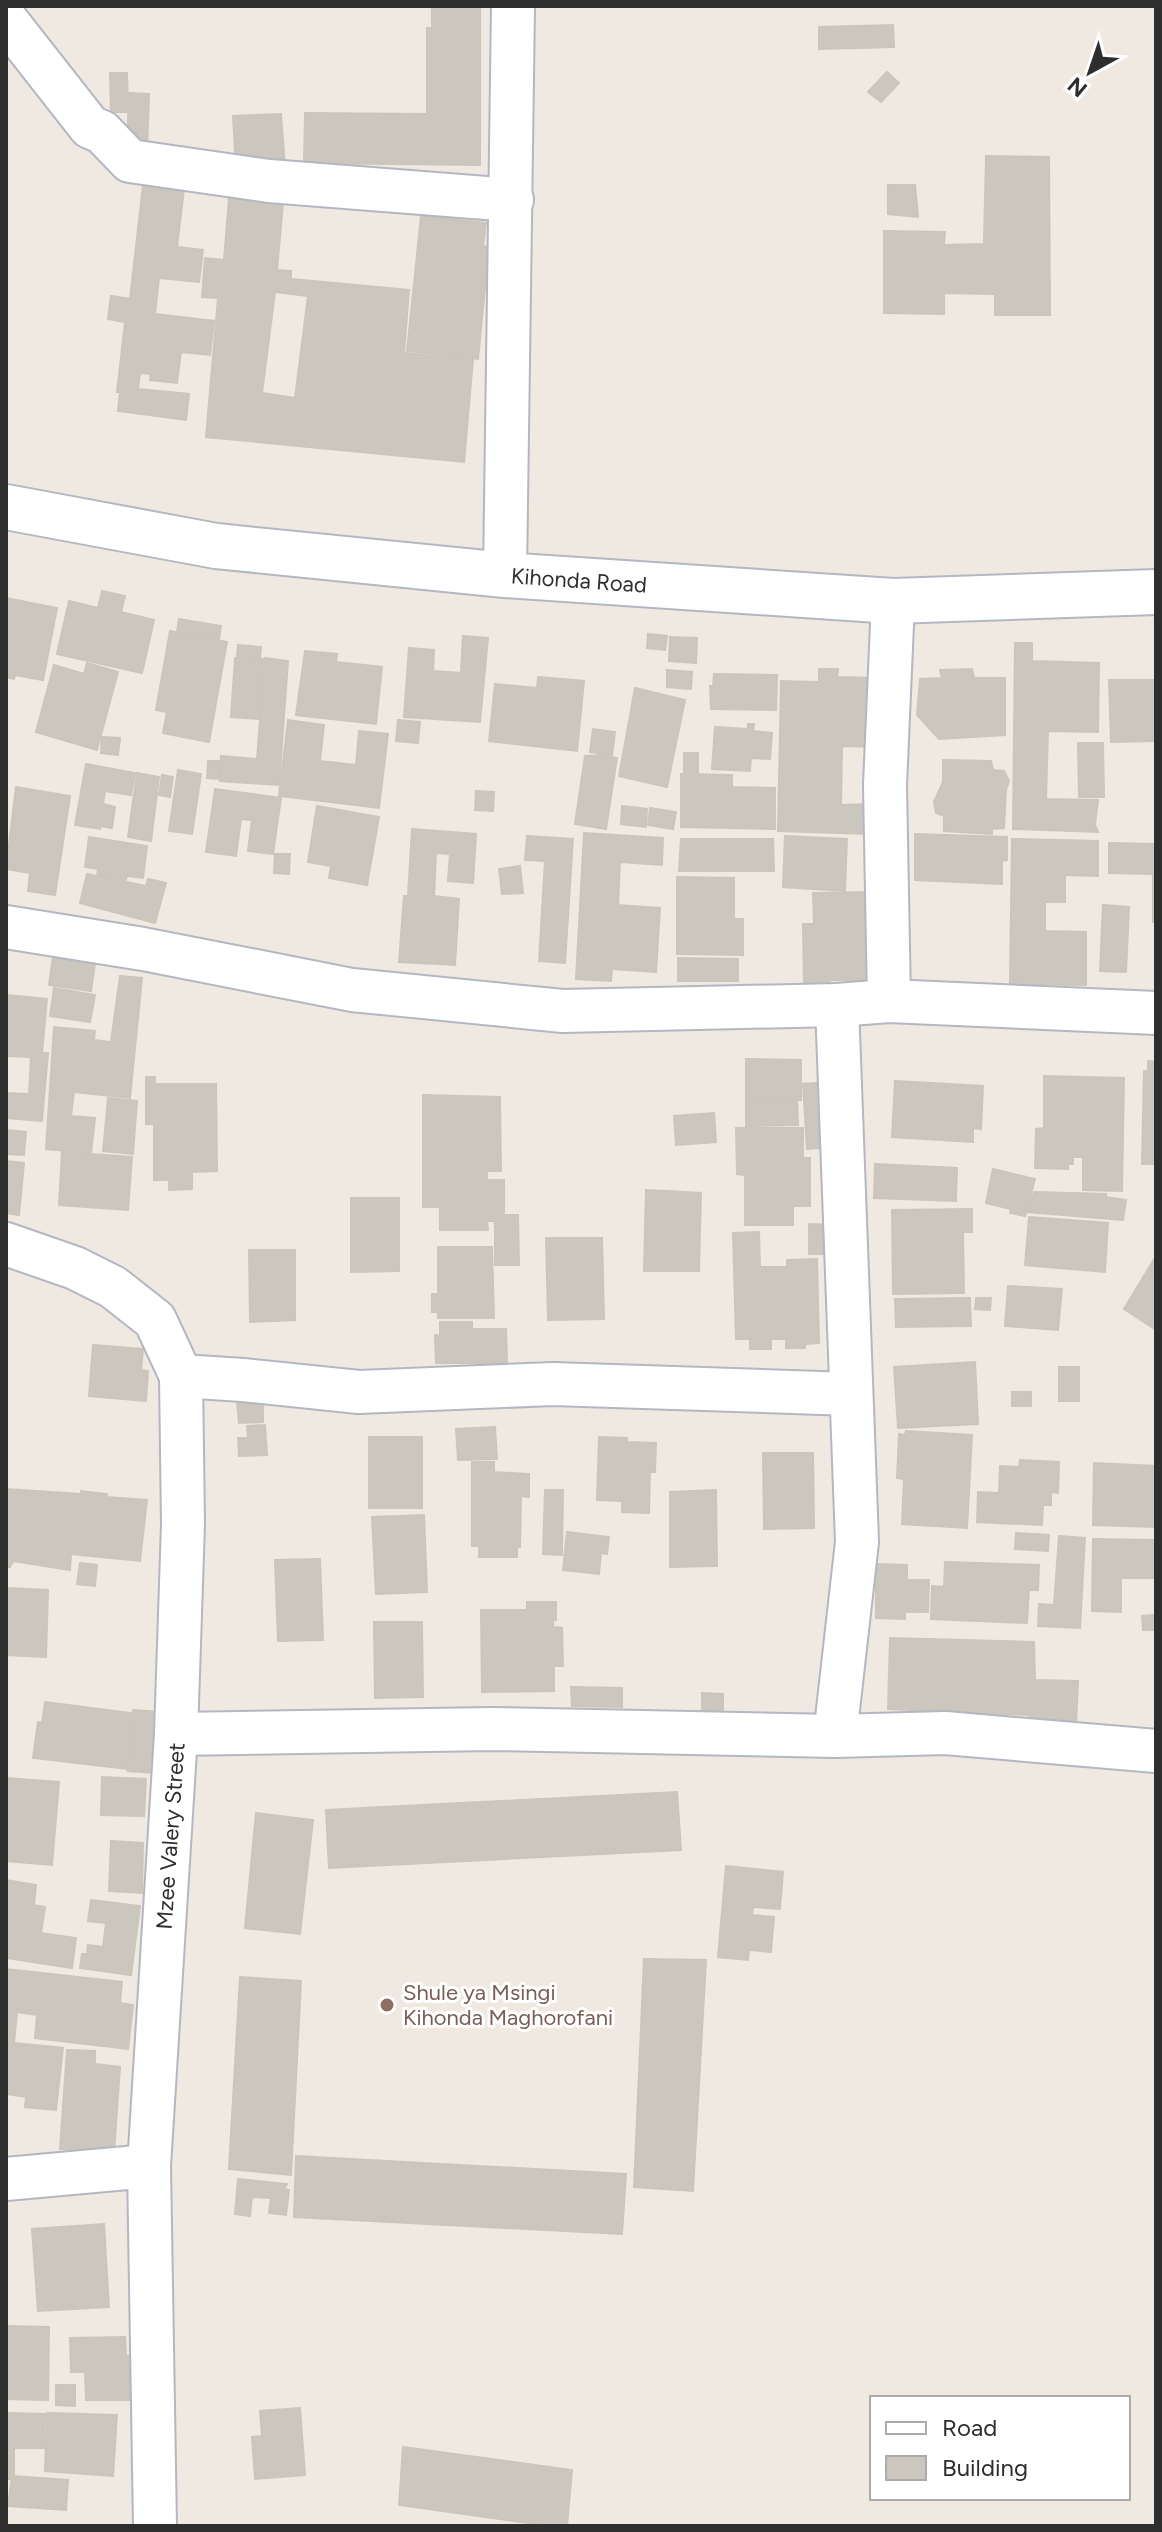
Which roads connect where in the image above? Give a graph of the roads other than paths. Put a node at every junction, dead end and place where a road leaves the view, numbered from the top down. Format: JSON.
{"nodes":[{"id":1,"x":513,"y":6,"type":"edge"},
{"id":2,"x":6,"y":20,"type":"edge"},
{"id":3,"x":512,"y":200,"type":"junction"},
{"id":4,"x":6,"y":507,"type":"edge"},
{"id":5,"x":505,"y":575,"type":"junction"},
{"id":6,"x":1156,"y":592,"type":"edge"},
{"id":7,"x":893,"y":601,"type":"junction"},
{"id":8,"x":6,"y":927,"type":"edge"},
{"id":9,"x":889,"y":1001,"type":"junction"},
{"id":10,"x":837,"y":1005,"type":"junction"},
{"id":11,"x":1156,"y":1013,"type":"edge"},
{"id":12,"x":6,"y":1244,"type":"edge"},
{"id":13,"x":181,"y":1376,"type":"junction"},
{"id":14,"x":851,"y":1394,"type":"junction"},
{"id":15,"x":176,"y":1734,"type":"junction"},
{"id":16,"x":835,"y":1736,"type":"junction"},
{"id":17,"x":1156,"y":1751,"type":"edge"},
{"id":18,"x":149,"y":2166,"type":"junction"},
{"id":19,"x":6,"y":2179,"type":"edge"},
{"id":20,"x":155,"y":2526,"type":"edge"}],
"edges":[{"from":1,"to":3,"type":"street"},
{"from":2,"to":3,"type":"street"},
{"from":3,"to":5,"type":"street"},
{"from":4,"to":5,"type":"street","name":"Kihonda Road"},
{"from":5,"to":7,"type":"street","name":"Kihonda Road"},
{"from":6,"to":7,"type":"street","name":"Kihonda Road"},
{"from":7,"to":9,"type":"street"},
{"from":8,"to":10,"type":"street"},
{"from":9,"to":10,"type":"street"},
{"from":9,"to":11,"type":"street"},
{"from":10,"to":14,"type":"street"},
{"from":12,"to":13,"type":"street","name":"Mzee Valery Street"},
{"from":13,"to":14,"type":"street"},
{"from":13,"to":15,"type":"street","name":"Mzee Valery Street"},
{"from":14,"to":16,"type":"street"},
{"from":15,"to":16,"type":"street"},
{"from":15,"to":18,"type":"street","name":"Mzee Valery Street"},
{"from":16,"to":17,"type":"street"},
{"from":18,"to":19,"type":"street"},
{"from":18,"to":20,"type":"street","name":"Mzee Valery Street"}]}
